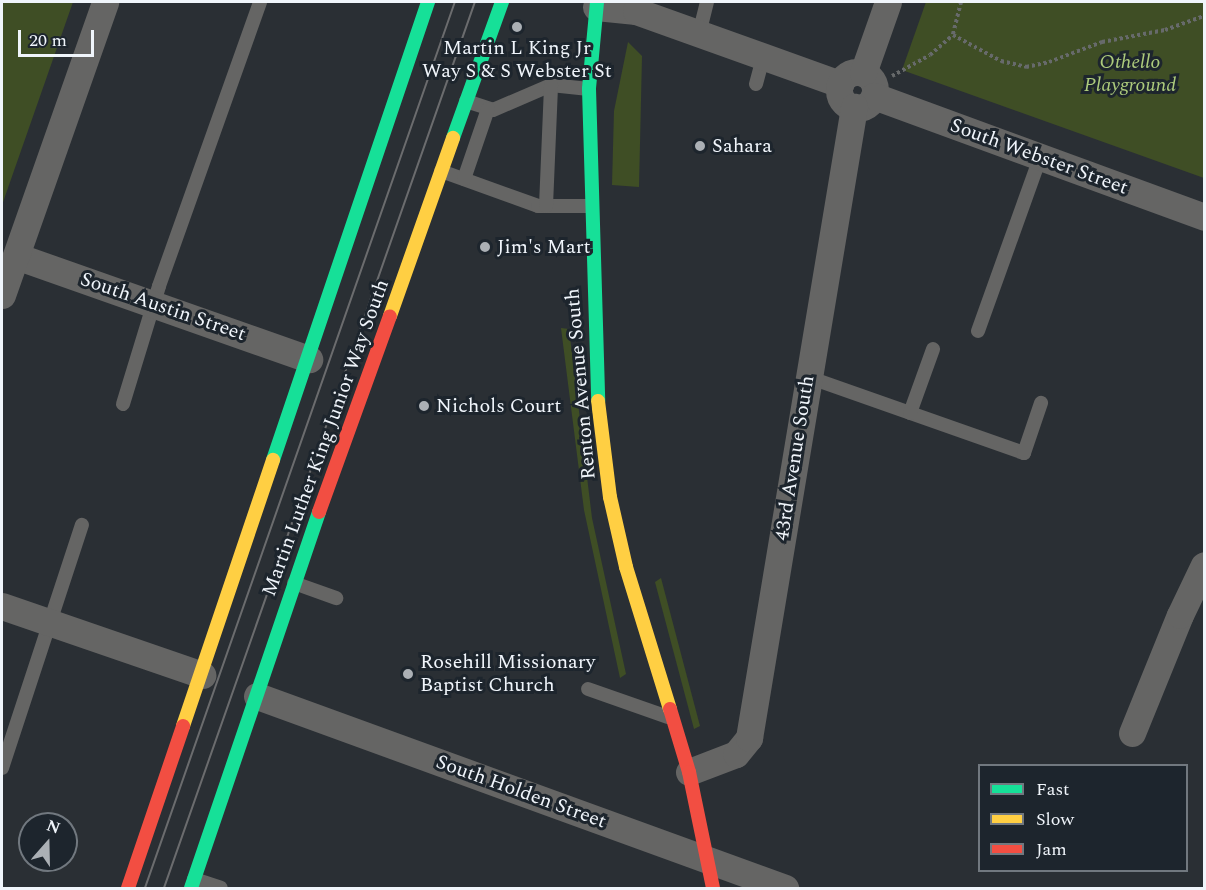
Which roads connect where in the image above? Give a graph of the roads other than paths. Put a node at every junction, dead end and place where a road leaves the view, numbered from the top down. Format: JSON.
{"nodes":[{"id":1,"x":105,"y":2,"type":"edge"},
{"id":2,"x":260,"y":2,"type":"edge"},
{"id":3,"x":428,"y":2,"type":"edge"},
{"id":4,"x":502,"y":2,"type":"edge"},
{"id":5,"x":707,"y":2,"type":"edge"},
{"id":6,"x":888,"y":2,"type":"edge"},
{"id":7,"x":595,"y":3,"type":"edge"},
{"id":8,"x":699,"y":34,"type":"junction"},
{"id":9,"x":764,"y":57,"type":"junction"},
{"id":10,"x":756,"y":84,"type":"dead end"},
{"id":11,"x":551,"y":85,"type":"junction"},
{"id":12,"x":589,"y":89,"type":"junction"},
{"id":13,"x":863,"y":92,"type":"junction"},
{"id":14,"x":466,"y":101,"type":"junction"},
{"id":15,"x":488,"y":109,"type":"junction"},
{"id":16,"x":1040,"y":158,"type":"junction"},
{"id":17,"x":441,"y":171,"type":"junction"},
{"id":18,"x":464,"y":179,"type":"junction"},
{"id":19,"x":546,"y":206,"type":"junction"},
{"id":20,"x":590,"y":206,"type":"junction"},
{"id":21,"x":1204,"y":216,"type":"edge"},
{"id":22,"x":16,"y":256,"type":"junction"},
{"id":23,"x":2,"y":295,"type":"edge"},
{"id":24,"x":154,"y":303,"type":"junction"},
{"id":25,"x":978,"y":331,"type":"dead end"},
{"id":26,"x":933,"y":349,"type":"dead end"},
{"id":27,"x":309,"y":358,"type":"junction"},
{"id":28,"x":808,"y":377,"type":"junction"},
{"id":29,"x":1041,"y":403,"type":"dead end"},
{"id":30,"x":123,"y":404,"type":"dead end"},
{"id":31,"x":910,"y":413,"type":"junction"},
{"id":32,"x":82,"y":525,"type":"dead end"},
{"id":33,"x":1204,"y":565,"type":"edge"},
{"id":34,"x":294,"y":583,"type":"junction"},
{"id":35,"x":336,"y":598,"type":"dead end"},
{"id":36,"x":2,"y":606,"type":"edge"},
{"id":37,"x":49,"y":622,"type":"junction"},
{"id":38,"x":202,"y":675,"type":"junction"},
{"id":39,"x":588,"y":689,"type":"dead end"},
{"id":40,"x":257,"y":696,"type":"junction"},
{"id":41,"x":674,"y":720,"type":"junction"},
{"id":42,"x":1132,"y":733,"type":"dead end"},
{"id":43,"x":2,"y":768,"type":"edge"},
{"id":44,"x":689,"y":772,"type":"junction"},
{"id":45,"x":710,"y":861,"type":"junction"},
{"id":46,"x":192,"y":884,"type":"edge"},
{"id":47,"x":128,"y":888,"type":"edge"},
{"id":48,"x":220,"y":888,"type":"edge"},
{"id":49,"x":713,"y":888,"type":"edge"},
{"id":50,"x":784,"y":888,"type":"edge"}],
"edges":[{"from":1,"to":22,"type":"street"},
{"from":2,"to":24,"type":"lane"},
{"from":3,"to":27,"type":"main road","name":"Martin Luther King Junior Way South"},
{"from":4,"to":14,"type":"main road","name":"Martin Luther King Junior Way South"},
{"from":5,"to":8,"type":"lane"},
{"from":6,"to":13,"type":"street","name":"43rd Avenue South"},
{"from":7,"to":8,"type":"street","name":"South Webster Street"},
{"from":7,"to":12,"type":"main road","name":"Renton Avenue South"},
{"from":8,"to":9,"type":"street","name":"South Webster Street"},
{"from":9,"to":10,"type":"lane"},
{"from":9,"to":13,"type":"street","name":"South Webster Street"},
{"from":11,"to":12,"type":"lane"},
{"from":11,"to":15,"type":"lane"},
{"from":11,"to":19,"type":"lane"},
{"from":12,"to":20,"type":"main road","name":"Renton Avenue South"},
{"from":13,"to":16,"type":"street","name":"South Webster Street"},
{"from":13,"to":28,"type":"street","name":"43rd Avenue South"},
{"from":14,"to":15,"type":"lane"},
{"from":14,"to":17,"type":"main road","name":"Martin Luther King Junior Way South"},
{"from":15,"to":18,"type":"lane"},
{"from":16,"to":21,"type":"street","name":"South Webster Street"},
{"from":16,"to":25,"type":"lane"},
{"from":17,"to":18,"type":"lane"},
{"from":17,"to":34,"type":"main road","name":"Martin Luther King Junior Way South"},
{"from":18,"to":19,"type":"lane"},
{"from":19,"to":20,"type":"lane"},
{"from":20,"to":41,"type":"main road","name":"Renton Avenue South"},
{"from":22,"to":23,"type":"street"},
{"from":22,"to":24,"type":"street","name":"South Austin Street"},
{"from":24,"to":27,"type":"street","name":"South Austin Street"},
{"from":24,"to":30,"type":"lane"},
{"from":26,"to":31,"type":"lane"},
{"from":27,"to":38,"type":"main road","name":"Martin Luther King Junior Way South"},
{"from":28,"to":31,"type":"lane"},
{"from":28,"to":44,"type":"street","name":"43rd Avenue South"},
{"from":29,"to":31,"type":"lane"},
{"from":32,"to":37,"type":"lane"},
{"from":33,"to":42,"type":"street"},
{"from":34,"to":35,"type":"lane"},
{"from":34,"to":40,"type":"main road","name":"Martin Luther King Junior Way South"},
{"from":36,"to":37,"type":"street"},
{"from":37,"to":38,"type":"street"},
{"from":37,"to":43,"type":"lane"},
{"from":38,"to":47,"type":"main road","name":"Martin Luther King Junior Way South"},
{"from":39,"to":41,"type":"lane"},
{"from":40,"to":45,"type":"street","name":"South Holden Street"},
{"from":40,"to":46,"type":"main road","name":"Martin Luther King Junior Way South"},
{"from":41,"to":44,"type":"main road","name":"Renton Avenue South"},
{"from":44,"to":45,"type":"main road","name":"Renton Avenue South"},
{"from":45,"to":49,"type":"main road","name":"Renton Avenue South"},
{"from":45,"to":50,"type":"street","name":"South Holden Street"},
{"from":46,"to":48,"type":"lane"}]}
